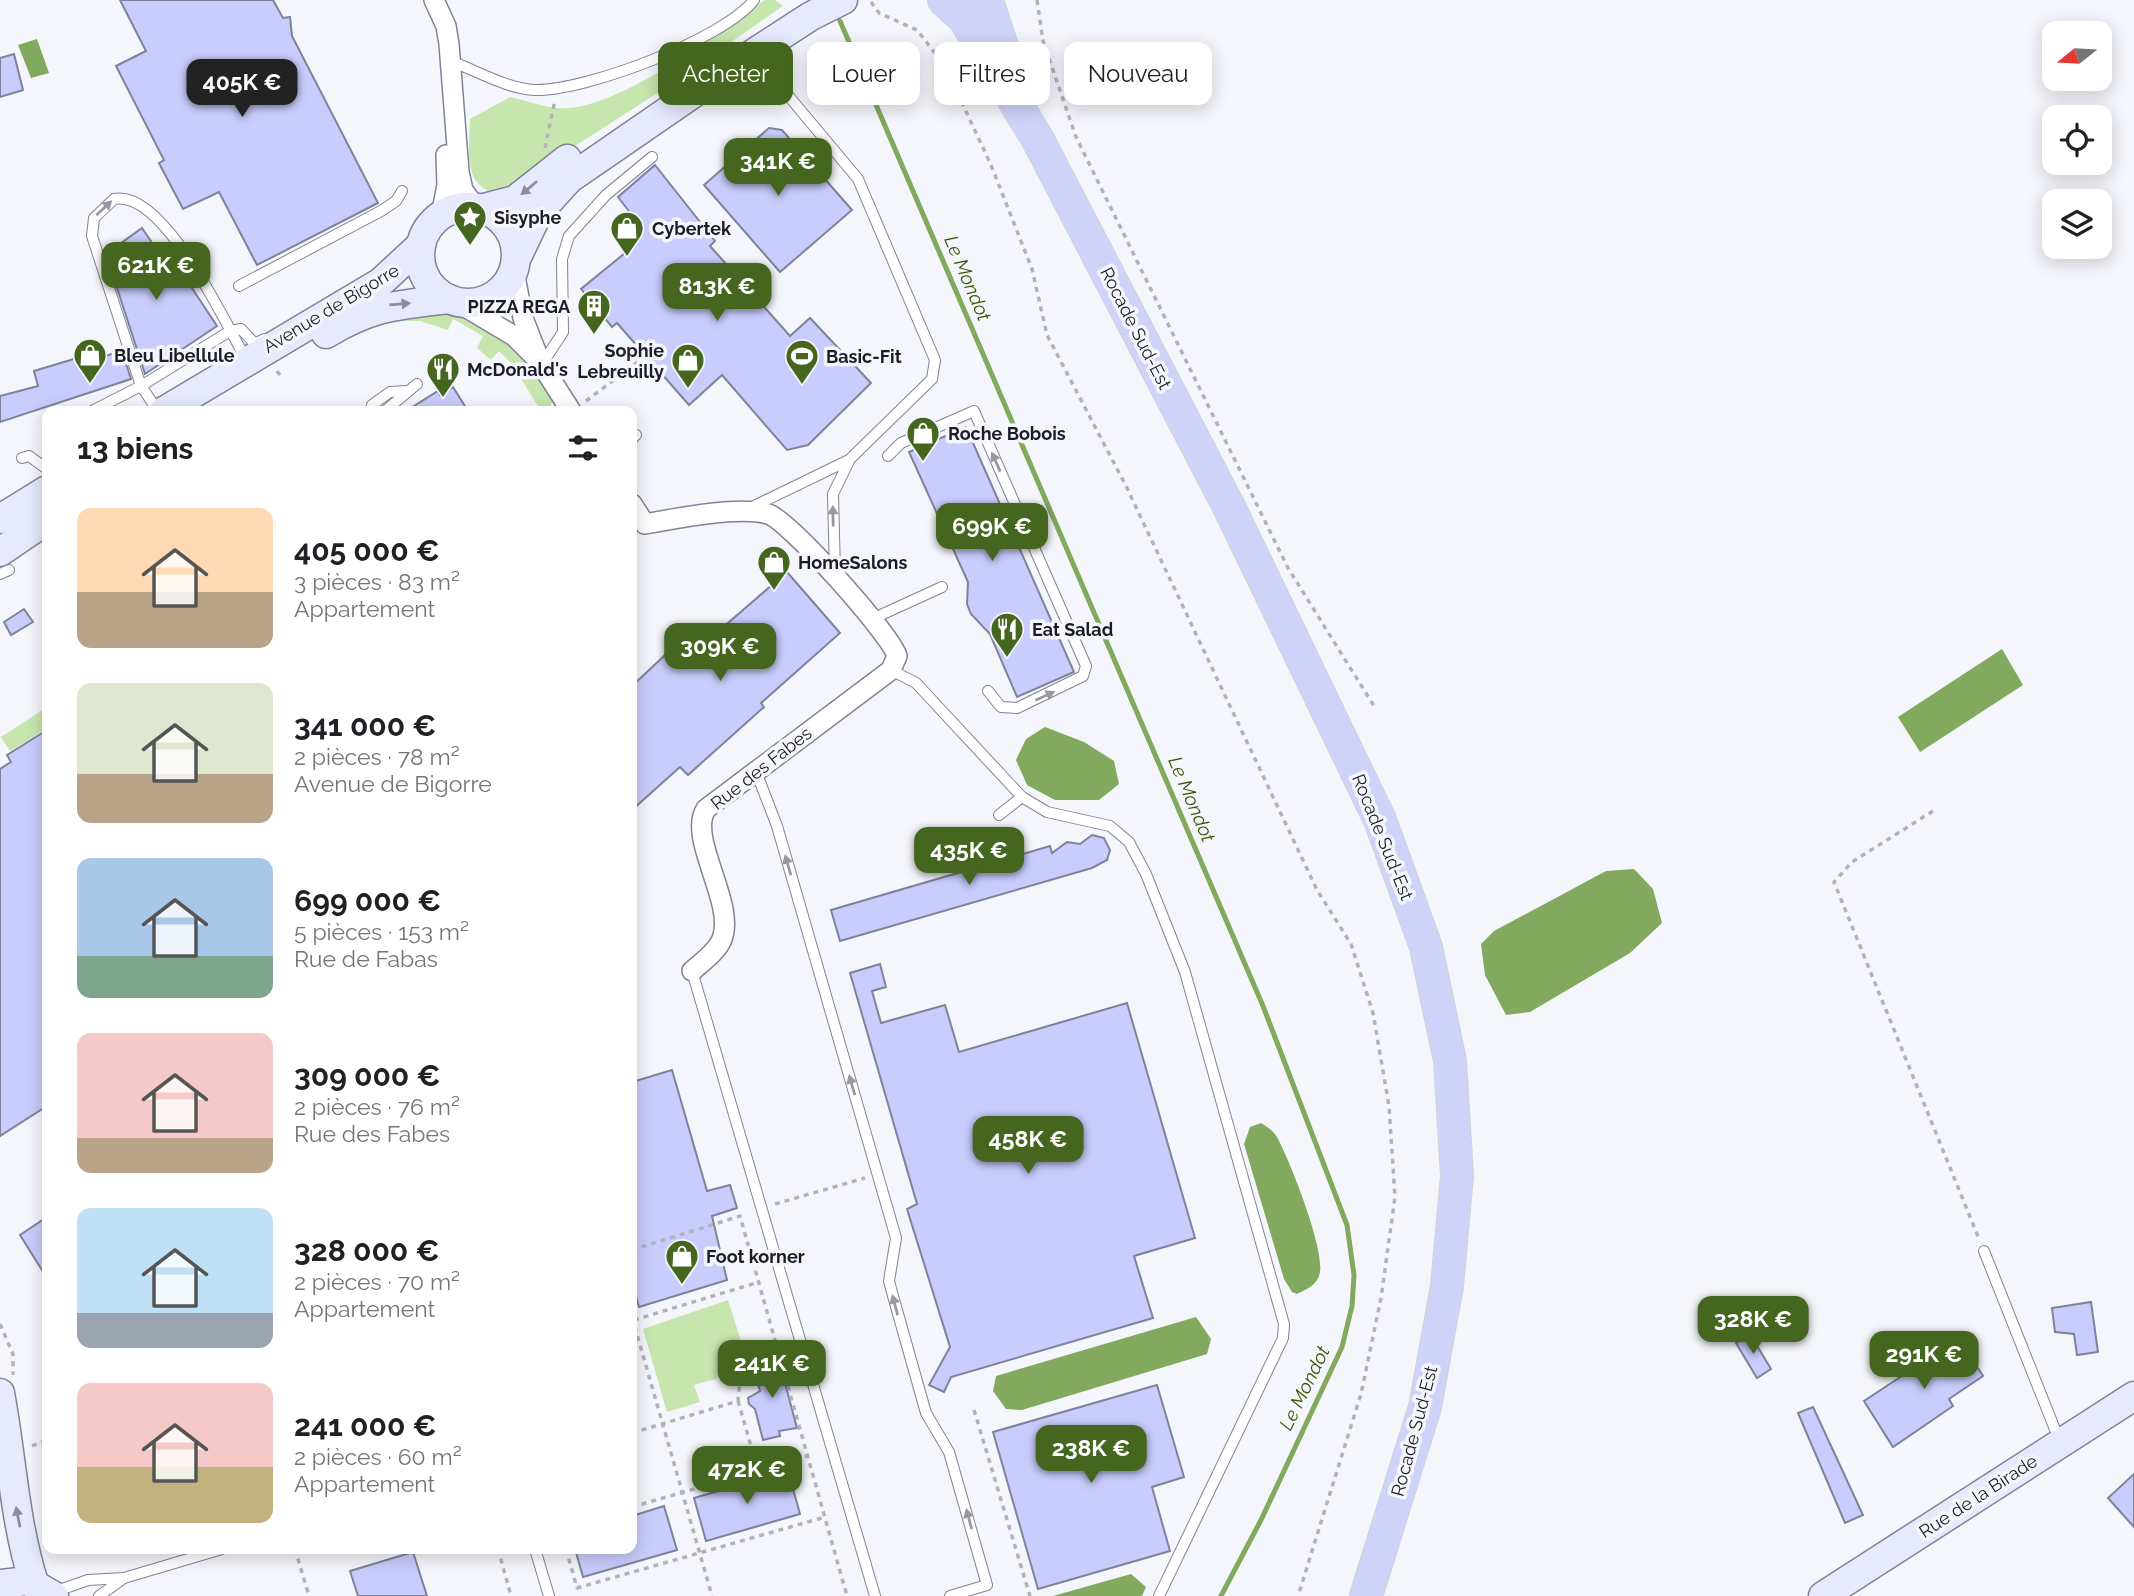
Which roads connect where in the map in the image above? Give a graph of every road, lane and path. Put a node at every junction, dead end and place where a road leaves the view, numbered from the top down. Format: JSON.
{"nodes":[{"id":1,"x":434,"y":0,"type":"edge"},
{"id":2,"x":754,"y":0,"type":"edge"},
{"id":3,"x":809,"y":0,"type":"edge"},
{"id":4,"x":944,"y":0,"type":"edge"},
{"id":5,"x":987,"y":0,"type":"edge"},
{"id":6,"x":1037,"y":0,"type":"edge"},
{"id":7,"x":857,"y":1,"type":"edge"},
{"id":8,"x":449,"y":61,"type":"junction"},
{"id":9,"x":556,"y":88,"type":"junction"},
{"id":10,"x":451,"y":93,"type":"junction"},
{"id":11,"x":1037,"y":138,"type":"junction"},
{"id":12,"x":543,"y":154,"type":"dead end"},
{"id":13,"x":652,"y":157,"type":"dead end"},
{"id":14,"x":590,"y":163,"type":"junction"},
{"id":15,"x":402,"y":191,"type":"dead end"},
{"id":16,"x":478,"y":208,"type":"junction"},
{"id":17,"x":441,"y":216,"type":"junction"},
{"id":18,"x":421,"y":244,"type":"junction"},
{"id":19,"x":516,"y":263,"type":"junction"},
{"id":20,"x":239,"y":286,"type":"dead end"},
{"id":21,"x":698,"y":287,"type":"dead end"},
{"id":22,"x":453,"y":301,"type":"junction"},
{"id":23,"x":710,"y":301,"type":"dead end"},
{"id":24,"x":340,"y":304,"type":"junction"},
{"id":25,"x":230,"y":331,"type":"junction"},
{"id":26,"x":643,"y":358,"type":"dead end"},
{"id":27,"x":246,"y":360,"type":"junction"},
{"id":28,"x":541,"y":364,"type":"junction"},
{"id":29,"x":277,"y":371,"type":"dead end"},
{"id":30,"x":282,"y":378,"type":"dead end"},
{"id":31,"x":417,"y":384,"type":"dead end"},
{"id":32,"x":141,"y":386,"type":"junction"},
{"id":33,"x":406,"y":391,"type":"junction"},
{"id":34,"x":102,"y":406,"type":"edge"},
{"id":35,"x":155,"y":406,"type":"edge"},
{"id":36,"x":172,"y":406,"type":"edge"},
{"id":37,"x":205,"y":406,"type":"edge"},
{"id":38,"x":372,"y":406,"type":"edge"},
{"id":39,"x":390,"y":406,"type":"edge"},
{"id":40,"x":574,"y":406,"type":"edge"},
{"id":41,"x":579,"y":406,"type":"edge"},
{"id":42,"x":888,"y":456,"type":"dead end"},
{"id":43,"x":22,"y":458,"type":"dead end"},
{"id":44,"x":850,"y":459,"type":"junction"},
{"id":45,"x":42,"y":465,"type":"edge"},
{"id":46,"x":42,"y":484,"type":"edge"},
{"id":47,"x":42,"y":493,"type":"edge"},
{"id":48,"x":42,"y":502,"type":"edge"},
{"id":49,"x":0,"y":509,"type":"edge"},
{"id":50,"x":637,"y":512,"type":"edge"},
{"id":51,"x":743,"y":512,"type":"junction"},
{"id":52,"x":0,"y":519,"type":"edge"},
{"id":53,"x":42,"y":525,"type":"edge"},
{"id":54,"x":0,"y":530,"type":"edge"},
{"id":55,"x":3,"y":565,"type":"edge"},
{"id":56,"x":835,"y":577,"type":"junction"},
{"id":57,"x":942,"y":587,"type":"dead end"},
{"id":58,"x":871,"y":620,"type":"junction"},
{"id":59,"x":891,"y":670,"type":"junction"},
{"id":60,"x":988,"y":691,"type":"dead end"},
{"id":61,"x":1374,"y":706,"type":"dead end"},
{"id":62,"x":755,"y":769,"type":"junction"},
{"id":63,"x":1022,"y":797,"type":"junction"},
{"id":64,"x":1933,"y":811,"type":"dead end"},
{"id":65,"x":999,"y":815,"type":"dead end"},
{"id":66,"x":692,"y":971,"type":"joint"},
{"id":67,"x":878,"y":1175,"type":"junction"},
{"id":68,"x":763,"y":1208,"type":"junction"},
{"id":69,"x":740,"y":1216,"type":"junction"},
{"id":70,"x":637,"y":1248,"type":"edge"},
{"id":71,"x":1983,"y":1251,"type":"joint"},
{"id":72,"x":759,"y":1282,"type":"junction"},
{"id":73,"x":637,"y":1318,"type":"edge"},
{"id":74,"x":0,"y":1324,"type":"edge"},
{"id":75,"x":637,"y":1336,"type":"edge"},
{"id":76,"x":777,"y":1348,"type":"junction"},
{"id":77,"x":13,"y":1354,"type":"dead end"},
{"id":78,"x":0,"y":1393,"type":"edge"},
{"id":79,"x":2134,"y":1396,"type":"edge"},
{"id":80,"x":738,"y":1401,"type":"junction"},
{"id":81,"x":974,"y":1410,"type":"dead end"},
{"id":82,"x":662,"y":1424,"type":"junction"},
{"id":83,"x":637,"y":1432,"type":"edge"},
{"id":84,"x":42,"y":1442,"type":"edge"},
{"id":85,"x":2060,"y":1443,"type":"junction"},
{"id":86,"x":29,"y":1447,"type":"dead end"},
{"id":87,"x":807,"y":1456,"type":"junction"},
{"id":88,"x":758,"y":1470,"type":"junction"},
{"id":89,"x":682,"y":1493,"type":"junction"},
{"id":90,"x":637,"y":1506,"type":"edge"},
{"id":91,"x":825,"y":1517,"type":"junction"},
{"id":92,"x":699,"y":1552,"type":"junction"},
{"id":93,"x":205,"y":1554,"type":"edge"},
{"id":94,"x":296,"y":1554,"type":"edge"},
{"id":95,"x":499,"y":1554,"type":"edge"},
{"id":96,"x":536,"y":1554,"type":"edge"},
{"id":97,"x":567,"y":1554,"type":"edge"},
{"id":98,"x":124,"y":1578,"type":"junction"},
{"id":99,"x":0,"y":1584,"type":"edge"},
{"id":100,"x":47,"y":1591,"type":"edge"},
{"id":101,"x":99,"y":1596,"type":"edge"},
{"id":102,"x":309,"y":1596,"type":"edge"},
{"id":103,"x":512,"y":1596,"type":"edge"},
{"id":104,"x":549,"y":1596,"type":"edge"},
{"id":105,"x":712,"y":1596,"type":"edge"},
{"id":106,"x":847,"y":1596,"type":"edge"},
{"id":107,"x":875,"y":1596,"type":"edge"},
{"id":108,"x":950,"y":1596,"type":"edge"},
{"id":109,"x":1030,"y":1596,"type":"edge"},
{"id":110,"x":1159,"y":1596,"type":"edge"},
{"id":111,"x":1298,"y":1596,"type":"edge"},
{"id":112,"x":1366,"y":1596,"type":"edge"},
{"id":113,"x":1823,"y":1596,"type":"edge"}],
"edges":[{"from":1,"to":8,"type":"street"},
{"from":2,"to":9,"type":"lane"},
{"from":3,"to":16,"type":"main road","one_way":true},
{"from":4,"to":11,"type":"main road","name":"Rocade Sud-Est"},
{"from":5,"to":11,"type":"main road","name":"Rocade Sud-Est"},
{"from":6,"to":61,"type":"path"},
{"from":7,"to":14,"type":"main road"},
{"from":7,"to":111,"type":"path"},
{"from":8,"to":9,"type":"lane"},
{"from":8,"to":10,"type":"street"},
{"from":9,"to":12,"type":"path"},
{"from":10,"to":16,"type":"street"},
{"from":10,"to":17,"type":"street"},
{"from":11,"to":112,"type":"main road","name":"Rocade Sud-Est"},
{"from":13,"to":28,"type":"lane"},
{"from":14,"to":19,"type":"main road"},
{"from":14,"to":44,"type":"lane"},
{"from":15,"to":20,"type":"lane"},
{"from":16,"to":17,"type":"main road"},
{"from":16,"to":19,"type":"main road"},
{"from":17,"to":18,"type":"main road"},
{"from":18,"to":22,"type":"main road"},
{"from":18,"to":24,"type":"main road","name":"Avenue de Bigorre"},
{"from":19,"to":22,"type":"main road"},
{"from":19,"to":28,"type":"street"},
{"from":21,"to":23,"type":"path"},
{"from":22,"to":28,"type":"street"},
{"from":37,"to":22,"type":"main road","name":"Avenue de Bigorre","one_way":true},
{"from":24,"to":25,"type":"lane"},
{"from":24,"to":27,"type":"main road","name":"Avenue de Bigorre"},
{"from":25,"to":27,"type":"lane"},
{"from":25,"to":32,"type":"lane"},
{"from":32,"to":25,"type":"lane","one_way":true},
{"from":26,"to":41,"type":"path"},
{"from":27,"to":36,"type":"main road","name":"Avenue de Bigorre"},
{"from":28,"to":40,"type":"street"},
{"from":29,"to":30,"type":"path"},
{"from":31,"to":33,"type":"lane"},
{"from":32,"to":34,"type":"lane"},
{"from":32,"to":35,"type":"lane"},
{"from":33,"to":38,"type":"lane"},
{"from":33,"to":39,"type":"lane"},
{"from":60,"to":42,"type":"lane","one_way":true},
{"from":43,"to":45,"type":"lane"},
{"from":44,"to":51,"type":"lane"},
{"from":56,"to":44,"type":"lane","one_way":true},
{"from":46,"to":49,"type":"main road"},
{"from":47,"to":52,"type":"main road"},
{"from":48,"to":54,"type":"main road"},
{"from":50,"to":51,"type":"street"},
{"from":51,"to":56,"type":"street"},
{"from":53,"to":55,"type":"main road"},
{"from":56,"to":58,"type":"street"},
{"from":57,"to":58,"type":"lane"},
{"from":58,"to":59,"type":"street"},
{"from":59,"to":62,"type":"street","name":"Rue des Fabes"},
{"from":59,"to":63,"type":"lane"},
{"from":62,"to":66,"type":"street","name":"Rue des Fabes"},
{"from":67,"to":62,"type":"lane","one_way":true},
{"from":63,"to":65,"type":"lane"},
{"from":63,"to":110,"type":"lane"},
{"from":64,"to":71,"type":"path"},
{"from":66,"to":68,"type":"lane"},
{"from":67,"to":68,"type":"path"},
{"from":108,"to":67,"type":"lane","one_way":true},
{"from":68,"to":69,"type":"path"},
{"from":68,"to":107,"type":"lane"},
{"from":69,"to":70,"type":"path"},
{"from":69,"to":72,"type":"path"},
{"from":71,"to":85,"type":"lane"},
{"from":72,"to":73,"type":"path"},
{"from":72,"to":76,"type":"path"},
{"from":74,"to":77,"type":"path"},
{"from":75,"to":82,"type":"path"},
{"from":76,"to":80,"type":"path"},
{"from":76,"to":87,"type":"path"},
{"from":100,"to":78,"type":"main road","one_way":true},
{"from":79,"to":85,"type":"main road","name":"Rue de la Birade"},
{"from":80,"to":82,"type":"path"},
{"from":80,"to":88,"type":"path"},
{"from":81,"to":109,"type":"path"},
{"from":82,"to":83,"type":"path"},
{"from":82,"to":89,"type":"path"},
{"from":84,"to":86,"type":"path"},
{"from":85,"to":113,"type":"main road","name":"Rue de la Birade"},
{"from":87,"to":88,"type":"path"},
{"from":87,"to":91,"type":"path"},
{"from":88,"to":89,"type":"path"},
{"from":89,"to":90,"type":"path"},
{"from":89,"to":92,"type":"path"},
{"from":91,"to":92,"type":"path"},
{"from":91,"to":106,"type":"path"},
{"from":92,"to":97,"type":"path"},
{"from":92,"to":105,"type":"path"},
{"from":93,"to":98,"type":"lane"},
{"from":94,"to":102,"type":"path"},
{"from":95,"to":103,"type":"path"},
{"from":96,"to":104,"type":"lane"},
{"from":98,"to":100,"type":"lane"},
{"from":98,"to":101,"type":"lane"},
{"from":99,"to":100,"type":"main road"}]}
